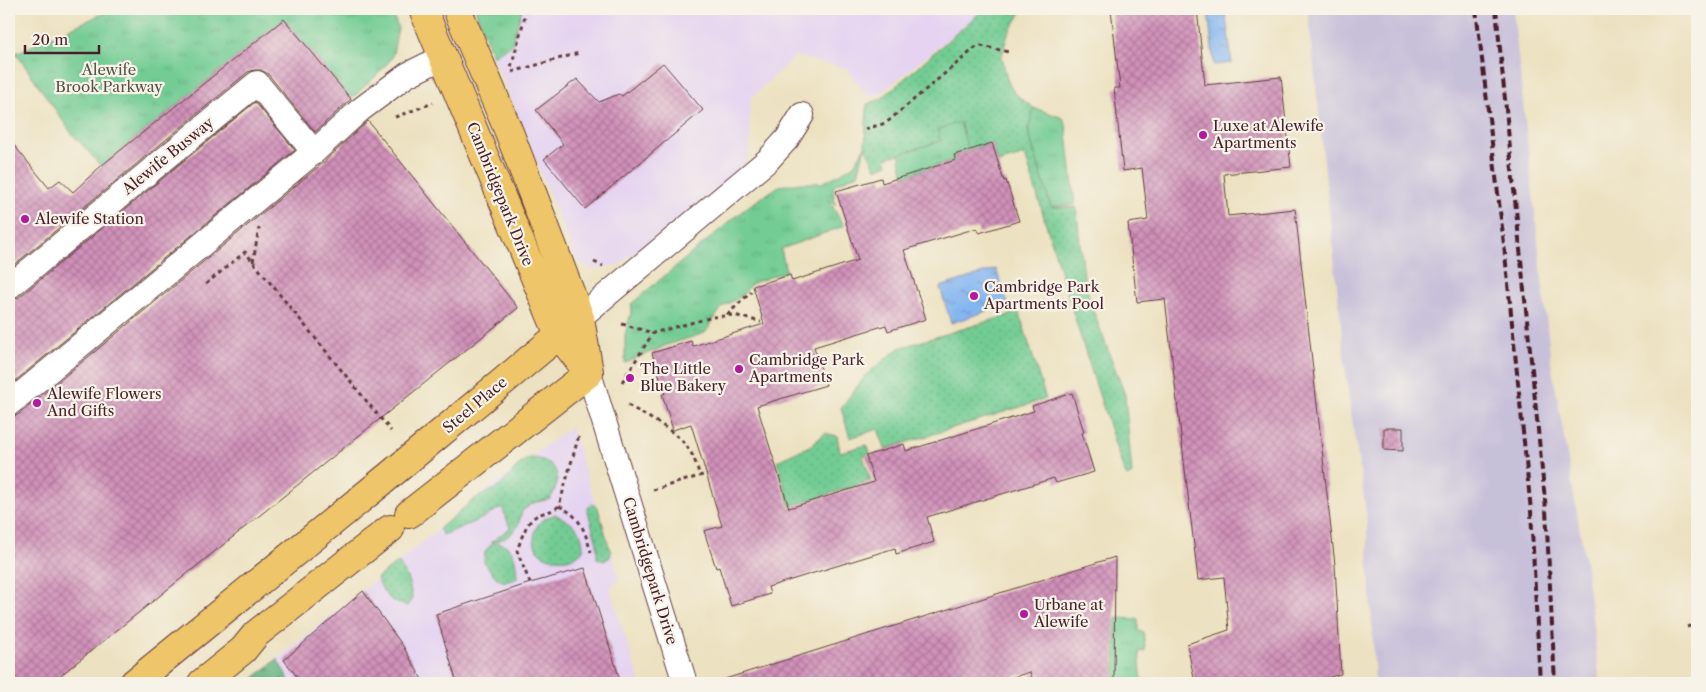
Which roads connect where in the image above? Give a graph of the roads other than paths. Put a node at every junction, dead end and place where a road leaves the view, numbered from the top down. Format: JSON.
{"nodes":[{"id":1,"x":423,"y":9,"type":"edge"},
{"id":2,"x":457,"y":9,"type":"edge"},
{"id":3,"x":443,"y":57,"type":"junction"},
{"id":4,"x":802,"y":115,"type":"dead end"},
{"id":5,"x":314,"y":152,"type":"junction"},
{"id":6,"x":9,"y":287,"type":"edge"},
{"id":7,"x":580,"y":318,"type":"junction"},
{"id":8,"x":559,"y":335,"type":"junction"},
{"id":9,"x":589,"y":373,"type":"junction"},
{"id":10,"x":9,"y":404,"type":"edge"},
{"id":11,"x":134,"y":683,"type":"edge"},
{"id":12,"x":202,"y":683,"type":"edge"},
{"id":13,"x":685,"y":683,"type":"edge"}],
"edges":[{"from":1,"to":3,"type":"main road","name":"Cambridgepark Drive"},
{"from":2,"to":7,"type":"main road","name":"Cambridgepark Drive"},
{"from":3,"to":5,"type":"street"},
{"from":3,"to":8,"type":"main road","name":"Cambridgepark Drive"},
{"from":4,"to":7,"type":"street","name":"Steel Place"},
{"from":5,"to":6,"type":"street","name":"Alewife Busway"},
{"from":5,"to":10,"type":"street"},
{"from":7,"to":8,"type":"street","name":"Steel Place"},
{"from":7,"to":9,"type":"main road","name":"Cambridgepark Drive"},
{"from":8,"to":9,"type":"main road","name":"Cambridgepark Drive"},
{"from":8,"to":11,"type":"main road","name":"Steel Place"},
{"from":9,"to":12,"type":"main road"},
{"from":9,"to":13,"type":"street","name":"Cambridgepark Drive"}]}
